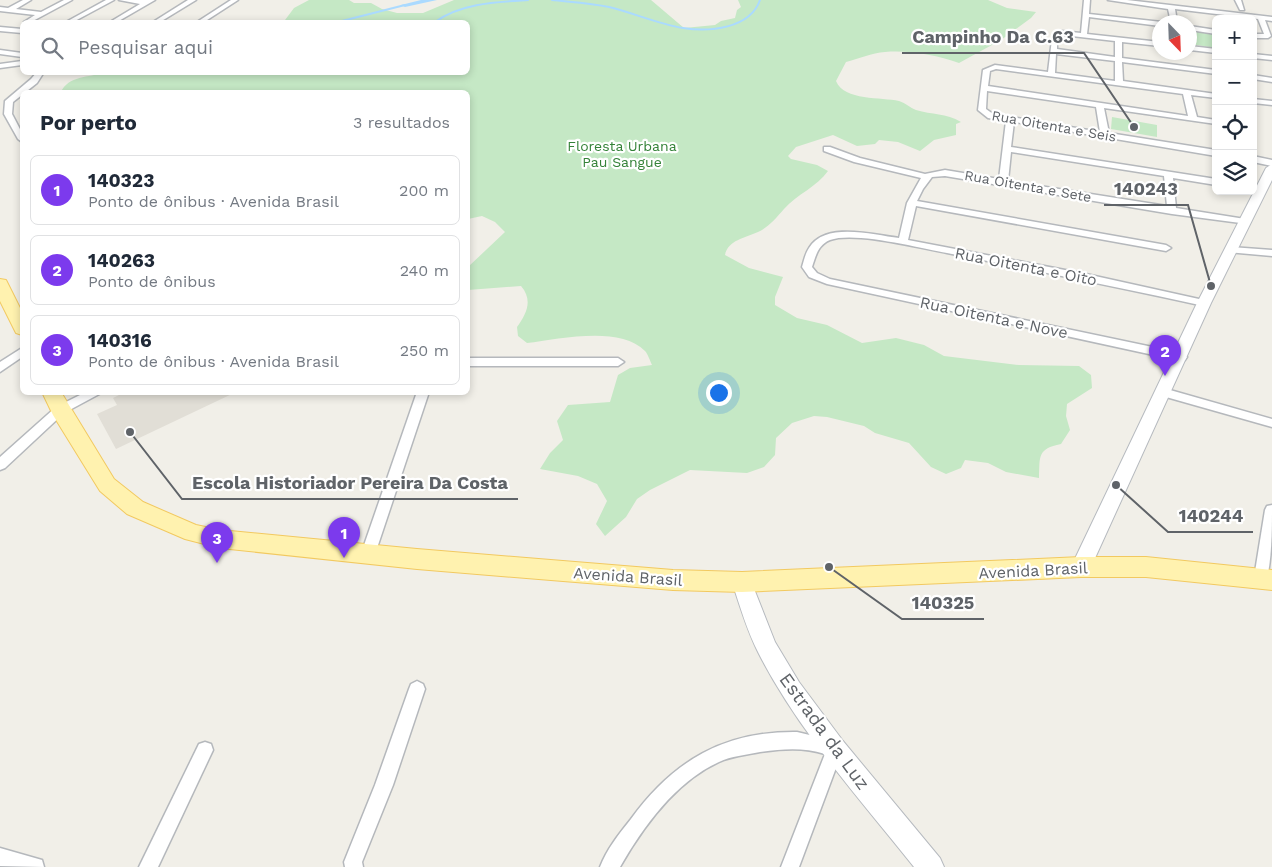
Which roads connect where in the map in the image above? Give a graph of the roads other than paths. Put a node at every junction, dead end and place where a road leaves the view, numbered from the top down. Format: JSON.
{"nodes":[{"id":1,"x":28,"y":0,"type":"edge"},
{"id":2,"x":69,"y":0,"type":"edge"},
{"id":3,"x":111,"y":0,"type":"edge"},
{"id":4,"x":122,"y":0,"type":"edge"},
{"id":5,"x":192,"y":0,"type":"edge"},
{"id":6,"x":235,"y":0,"type":"edge"},
{"id":7,"x":1088,"y":0,"type":"edge"},
{"id":8,"x":1111,"y":0,"type":"edge"},
{"id":9,"x":1169,"y":0,"type":"edge"},
{"id":10,"x":1238,"y":0,"type":"edge"},
{"id":11,"x":150,"y":2,"type":"edge"},
{"id":12,"x":1187,"y":4,"type":"edge"},
{"id":13,"x":1171,"y":8,"type":"junction"},
{"id":14,"x":0,"y":9,"type":"edge"},
{"id":15,"x":1242,"y":9,"type":"junction"},
{"id":16,"x":9,"y":10,"type":"junction"},
{"id":17,"x":1272,"y":12,"type":"edge"},
{"id":18,"x":43,"y":14,"type":"junction"},
{"id":19,"x":1085,"y":15,"type":"junction"},
{"id":20,"x":1172,"y":15,"type":"edge"},
{"id":21,"x":1261,"y":18,"type":"junction"},
{"id":22,"x":1272,"y":19,"type":"edge"},
{"id":23,"x":31,"y":20,"type":"edge"},
{"id":24,"x":73,"y":20,"type":"edge"},
{"id":25,"x":117,"y":20,"type":"edge"},
{"id":26,"x":159,"y":20,"type":"edge"},
{"id":27,"x":203,"y":20,"type":"edge"},
{"id":28,"x":1152,"y":23,"type":"edge"},
{"id":29,"x":20,"y":26,"type":"edge"},
{"id":30,"x":0,"y":29,"type":"edge"},
{"id":31,"x":1197,"y":29,"type":"edge"},
{"id":32,"x":12,"y":30,"type":"junction"},
{"id":33,"x":20,"y":31,"type":"edge"},
{"id":34,"x":1212,"y":31,"type":"edge"},
{"id":35,"x":1084,"y":34,"type":"junction"},
{"id":36,"x":1257,"y":36,"type":"edge"},
{"id":37,"x":1118,"y":38,"type":"junction"},
{"id":38,"x":1152,"y":43,"type":"edge"},
{"id":39,"x":1197,"y":49,"type":"edge"},
{"id":40,"x":1053,"y":51,"type":"junction"},
{"id":41,"x":0,"y":52,"type":"edge"},
{"id":42,"x":1212,"y":53,"type":"edge"},
{"id":43,"x":20,"y":55,"type":"edge"},
{"id":44,"x":1257,"y":56,"type":"edge"},
{"id":45,"x":1272,"y":58,"type":"edge"},
{"id":46,"x":1119,"y":60,"type":"junction"},
{"id":47,"x":20,"y":63,"type":"edge"},
{"id":48,"x":0,"y":66,"type":"edge"},
{"id":49,"x":1212,"y":72,"type":"edge"},
{"id":50,"x":1051,"y":74,"type":"junction"},
{"id":51,"x":39,"y":75,"type":"edge"},
{"id":52,"x":1257,"y":78,"type":"edge"},
{"id":53,"x":1272,"y":80,"type":"edge"},
{"id":54,"x":1119,"y":83,"type":"junction"},
{"id":55,"x":984,"y":88,"type":"junction"},
{"id":56,"x":23,"y":90,"type":"edge"},
{"id":57,"x":20,"y":92,"type":"edge"},
{"id":58,"x":1188,"y":93,"type":"junction"},
{"id":59,"x":1212,"y":96,"type":"edge"},
{"id":60,"x":1257,"y":101,"type":"edge"},
{"id":61,"x":1272,"y":103,"type":"edge"},
{"id":62,"x":1100,"y":105,"type":"junction"},
{"id":63,"x":4,"y":115,"type":"edge"},
{"id":64,"x":1192,"y":118,"type":"junction"},
{"id":65,"x":1010,"y":119,"type":"junction"},
{"id":66,"x":1212,"y":121,"type":"edge"},
{"id":67,"x":1105,"y":134,"type":"junction"},
{"id":68,"x":20,"y":136,"type":"edge"},
{"id":69,"x":828,"y":149,"type":"dead end"},
{"id":70,"x":1006,"y":149,"type":"junction"},
{"id":71,"x":1212,"y":152,"type":"edge"},
{"id":72,"x":1257,"y":160,"type":"edge"},
{"id":73,"x":1272,"y":163,"type":"edge"},
{"id":74,"x":1272,"y":168,"type":"edge"},
{"id":75,"x":1168,"y":175,"type":"junction"},
{"id":76,"x":927,"y":176,"type":"junction"},
{"id":77,"x":1212,"y":181,"type":"edge"},
{"id":78,"x":1003,"y":182,"type":"junction"},
{"id":79,"x":912,"y":203,"type":"junction"},
{"id":80,"x":1172,"y":210,"type":"junction"},
{"id":81,"x":1245,"y":222,"type":"junction"},
{"id":82,"x":903,"y":242,"type":"junction"},
{"id":83,"x":1166,"y":248,"type":"dead end"},
{"id":84,"x":1231,"y":250,"type":"junction"},
{"id":85,"x":1272,"y":253,"type":"edge"},
{"id":86,"x":809,"y":271,"type":"joint"},
{"id":87,"x":0,"y":284,"type":"edge"},
{"id":88,"x":1204,"y":303,"type":"junction"},
{"id":89,"x":20,"y":325,"type":"edge"},
{"id":90,"x":20,"y":353,"type":"edge"},
{"id":91,"x":1181,"y":357,"type":"junction"},
{"id":92,"x":470,"y":362,"type":"edge"},
{"id":93,"x":618,"y":362,"type":"dead end"},
{"id":94,"x":0,"y":368,"type":"edge"},
{"id":95,"x":1163,"y":392,"type":"junction"},
{"id":96,"x":83,"y":395,"type":"edge"},
{"id":97,"x":422,"y":395,"type":"edge"},
{"id":98,"x":56,"y":401,"type":"edge"},
{"id":99,"x":1272,"y":423,"type":"edge"},
{"id":100,"x":0,"y":465,"type":"edge"},
{"id":101,"x":1272,"y":510,"type":"edge"},
{"id":102,"x":368,"y":554,"type":"junction"},
{"id":103,"x":1081,"y":567,"type":"junction"},
{"id":104,"x":1267,"y":579,"type":"edge"},
{"id":105,"x":742,"y":582,"type":"junction"},
{"id":106,"x":417,"y":689,"type":"dead end"},
{"id":107,"x":835,"y":749,"type":"junction"},
{"id":108,"x":205,"y":750,"type":"dead end"},
{"id":109,"x":0,"y":857,"type":"edge"},
{"id":110,"x":35,"y":867,"type":"edge"},
{"id":111,"x":148,"y":867,"type":"edge"},
{"id":112,"x":354,"y":867,"type":"edge"},
{"id":113,"x":609,"y":867,"type":"edge"},
{"id":114,"x":790,"y":867,"type":"edge"},
{"id":115,"x":931,"y":867,"type":"edge"}],
"edges":[{"from":1,"to":16,"type":"street"},
{"from":2,"to":18,"type":"street"},
{"from":3,"to":24,"type":"street"},
{"from":4,"to":11,"type":"street"},
{"from":5,"to":26,"type":"street"},
{"from":6,"to":27,"type":"street"},
{"from":7,"to":19,"type":"street"},
{"from":8,"to":13,"type":"street"},
{"from":9,"to":12,"type":"street"},
{"from":10,"to":15,"type":"street"},
{"from":11,"to":25,"type":"street"},
{"from":12,"to":13,"type":"street"},
{"from":12,"to":15,"type":"street"},
{"from":12,"to":21,"type":"street"},
{"from":13,"to":20,"type":"street"},
{"from":14,"to":16,"type":"street"},
{"from":15,"to":17,"type":"street"},
{"from":16,"to":18,"type":"street"},
{"from":18,"to":23,"type":"street"},
{"from":19,"to":28,"type":"street"},
{"from":19,"to":35,"type":"street"},
{"from":21,"to":22,"type":"street"},
{"from":21,"to":36,"type":"street"},
{"from":29,"to":32,"type":"street"},
{"from":30,"to":32,"type":"street"},
{"from":31,"to":34,"type":"street"},
{"from":32,"to":33,"type":"street"},
{"from":35,"to":37,"type":"street"},
{"from":35,"to":40,"type":"street"},
{"from":37,"to":38,"type":"street"},
{"from":37,"to":46,"type":"street"},
{"from":39,"to":42,"type":"street"},
{"from":40,"to":46,"type":"street"},
{"from":40,"to":50,"type":"street"},
{"from":41,"to":43,"type":"street"},
{"from":44,"to":45,"type":"street"},
{"from":46,"to":49,"type":"street"},
{"from":46,"to":54,"type":"street"},
{"from":47,"to":48,"type":"street"},
{"from":50,"to":54,"type":"street"},
{"from":50,"to":55,"type":"street"},
{"from":51,"to":56,"type":"street"},
{"from":52,"to":53,"type":"street"},
{"from":54,"to":58,"type":"street"},
{"from":55,"to":62,"type":"street","name":"Rua Oitenta e Seis"},
{"from":55,"to":65,"type":"street","name":"Rua Oitenta e Seis"},
{"from":57,"to":63,"type":"street"},
{"from":58,"to":59,"type":"street"},
{"from":58,"to":64,"type":"street"},
{"from":60,"to":61,"type":"street"},
{"from":62,"to":64,"type":"street","name":"Rua Oitenta e Seis"},
{"from":62,"to":67,"type":"street"},
{"from":63,"to":68,"type":"street"},
{"from":64,"to":66,"type":"street","name":"Rua Oitenta e Seis"},
{"from":65,"to":67,"type":"street","name":"Rua Oitenta e Seis"},
{"from":65,"to":70,"type":"street"},
{"from":67,"to":71,"type":"street","name":"Rua Oitenta e Seis"},
{"from":69,"to":76,"type":"street","name":"Rua Oitenta e Sete"},
{"from":70,"to":75,"type":"street"},
{"from":70,"to":78,"type":"street"},
{"from":72,"to":73,"type":"street"},
{"from":74,"to":81,"type":"main road"},
{"from":75,"to":77,"type":"street"},
{"from":75,"to":80,"type":"street"},
{"from":76,"to":78,"type":"street","name":"Rua Oitenta e Sete"},
{"from":76,"to":79,"type":"street"},
{"from":78,"to":80,"type":"street","name":"Rua Oitenta e Sete"},
{"from":79,"to":82,"type":"street"},
{"from":79,"to":83,"type":"street"},
{"from":80,"to":81,"type":"street","name":"Rua Oitenta e Sete"},
{"from":81,"to":84,"type":"main road"},
{"from":82,"to":86,"type":"street","name":"Rua Oitenta e Oito"},
{"from":82,"to":88,"type":"street","name":"Rua Oitenta e Oito"},
{"from":84,"to":85,"type":"street"},
{"from":84,"to":88,"type":"main road"},
{"from":86,"to":91,"type":"street","name":"Rua Oitenta e Nove"},
{"from":87,"to":89,"type":"main road"},
{"from":88,"to":91,"type":"main road"},
{"from":90,"to":94,"type":"street"},
{"from":91,"to":95,"type":"main road"},
{"from":92,"to":93,"type":"street"},
{"from":95,"to":99,"type":"street"},
{"from":95,"to":103,"type":"main road"},
{"from":96,"to":98,"type":"street"},
{"from":97,"to":102,"type":"street"},
{"from":98,"to":100,"type":"street"},
{"from":98,"to":102,"type":"main road","name":"Avenida Brasil"},
{"from":101,"to":104,"type":"street"},
{"from":102,"to":105,"type":"main road","name":"Avenida Brasil"},
{"from":103,"to":104,"type":"main road","name":"Avenida Brasil"},
{"from":103,"to":105,"type":"main road","name":"Avenida Brasil"},
{"from":105,"to":107,"type":"main road","name":"Estrada da Luz"},
{"from":106,"to":112,"type":"street"},
{"from":107,"to":113,"type":"street"},
{"from":107,"to":114,"type":"street"},
{"from":107,"to":115,"type":"main road","name":"Estrada da Luz"},
{"from":108,"to":111,"type":"street"},
{"from":109,"to":110,"type":"street"}]}
